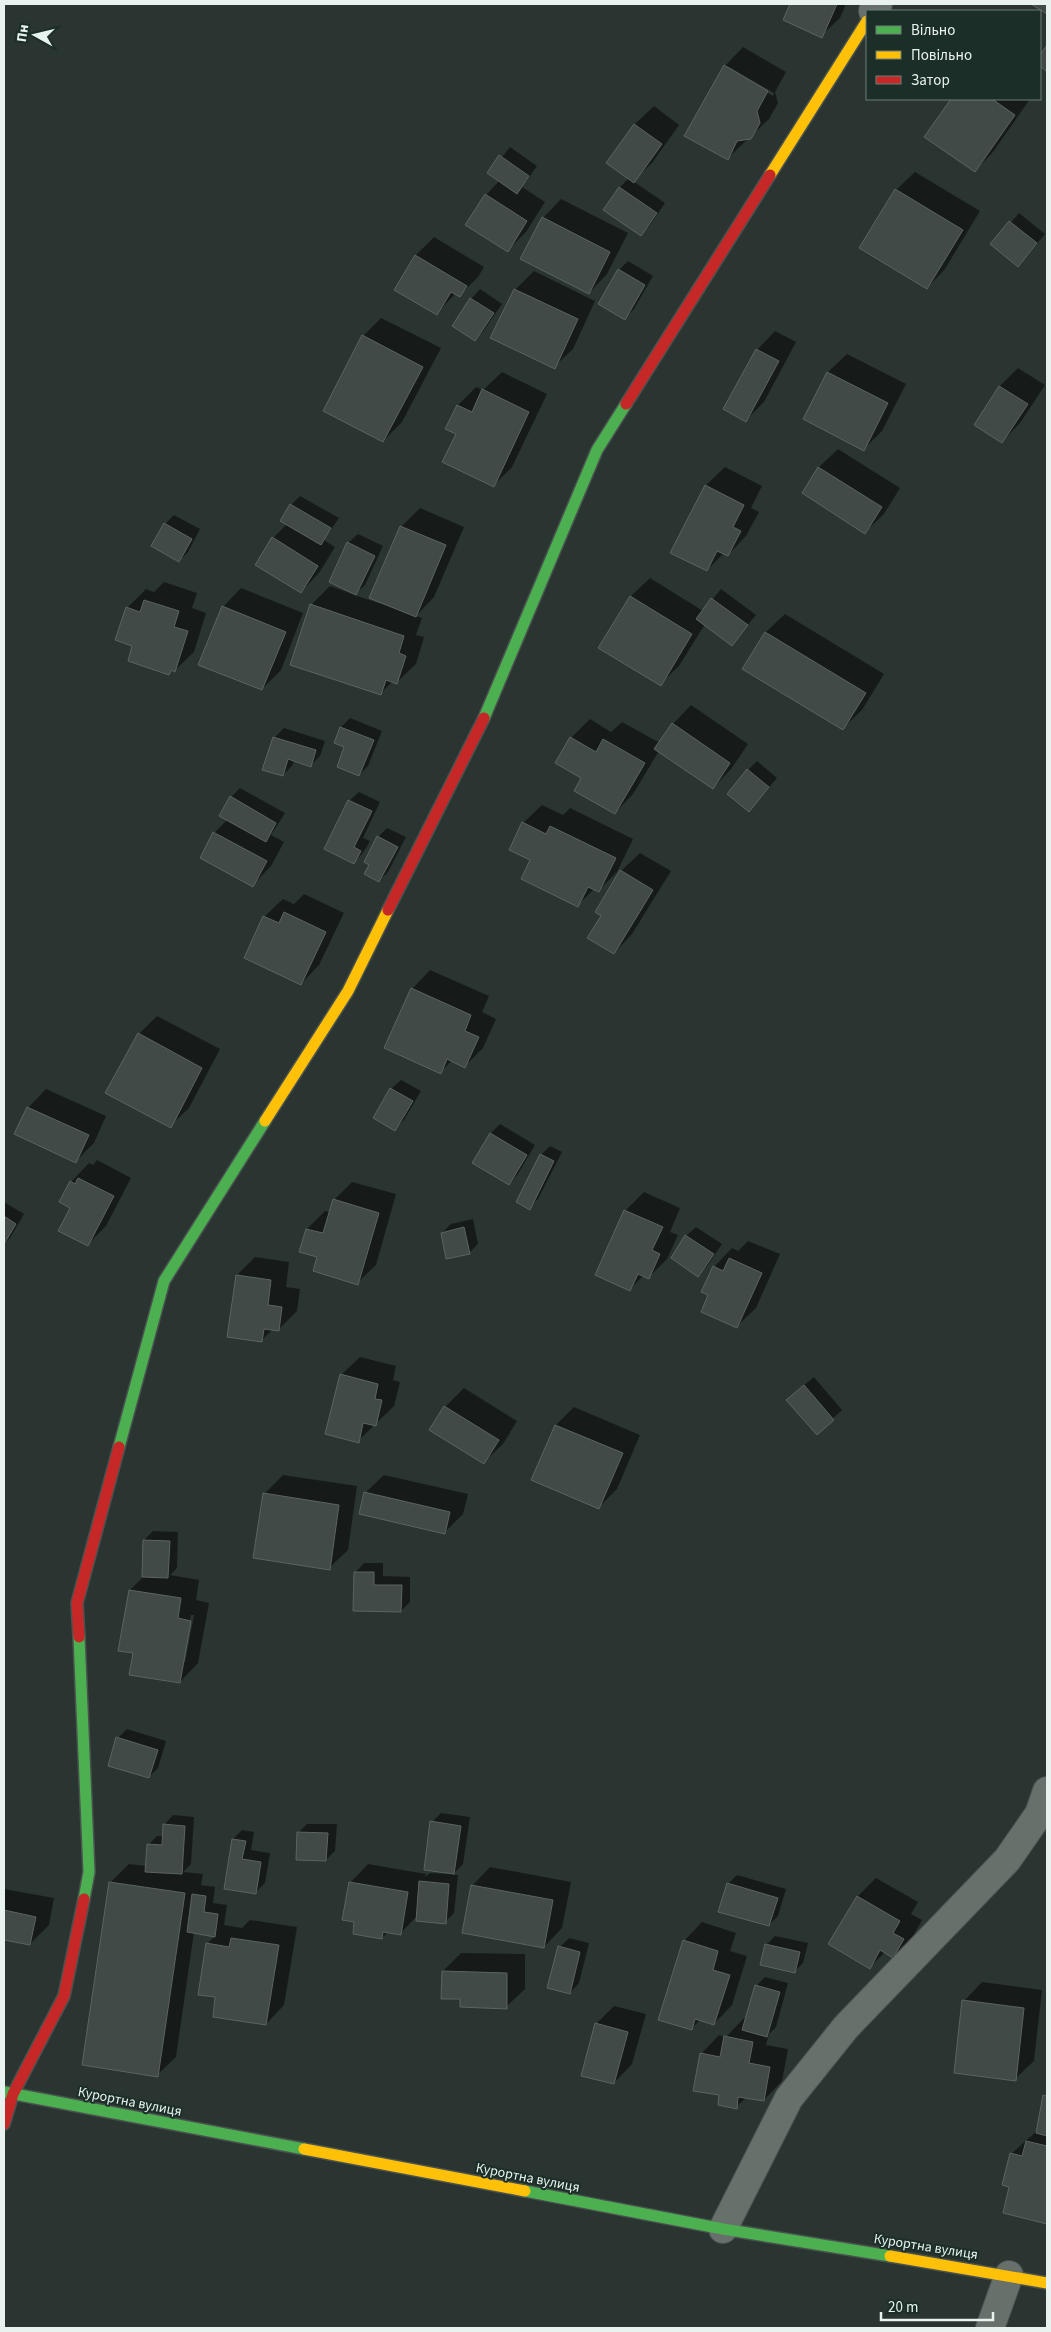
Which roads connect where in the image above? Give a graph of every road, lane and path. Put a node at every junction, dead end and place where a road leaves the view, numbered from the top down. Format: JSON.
{"nodes":[{"id":1,"x":866,"y":23,"type":"edge"},
{"id":2,"x":1047,"y":1791,"type":"edge"},
{"id":3,"x":9,"y":2093,"type":"edge"},
{"id":4,"x":4,"y":2124,"type":"edge"},
{"id":5,"x":723,"y":2229,"type":"junction"},
{"id":6,"x":1009,"y":2275,"type":"junction"},
{"id":7,"x":1047,"y":2283,"type":"edge"},
{"id":8,"x":990,"y":2328,"type":"edge"}],
"edges":[{"from":1,"to":3,"type":"street"},
{"from":2,"to":5,"type":"street"},
{"from":3,"to":4,"type":"street"},
{"from":3,"to":5,"type":"street","name":"Курортна вулиця"},
{"from":5,"to":6,"type":"street","name":"Курортна вулиця"},
{"from":6,"to":7,"type":"street","name":"Курортна вулиця"},
{"from":6,"to":8,"type":"street"}]}
